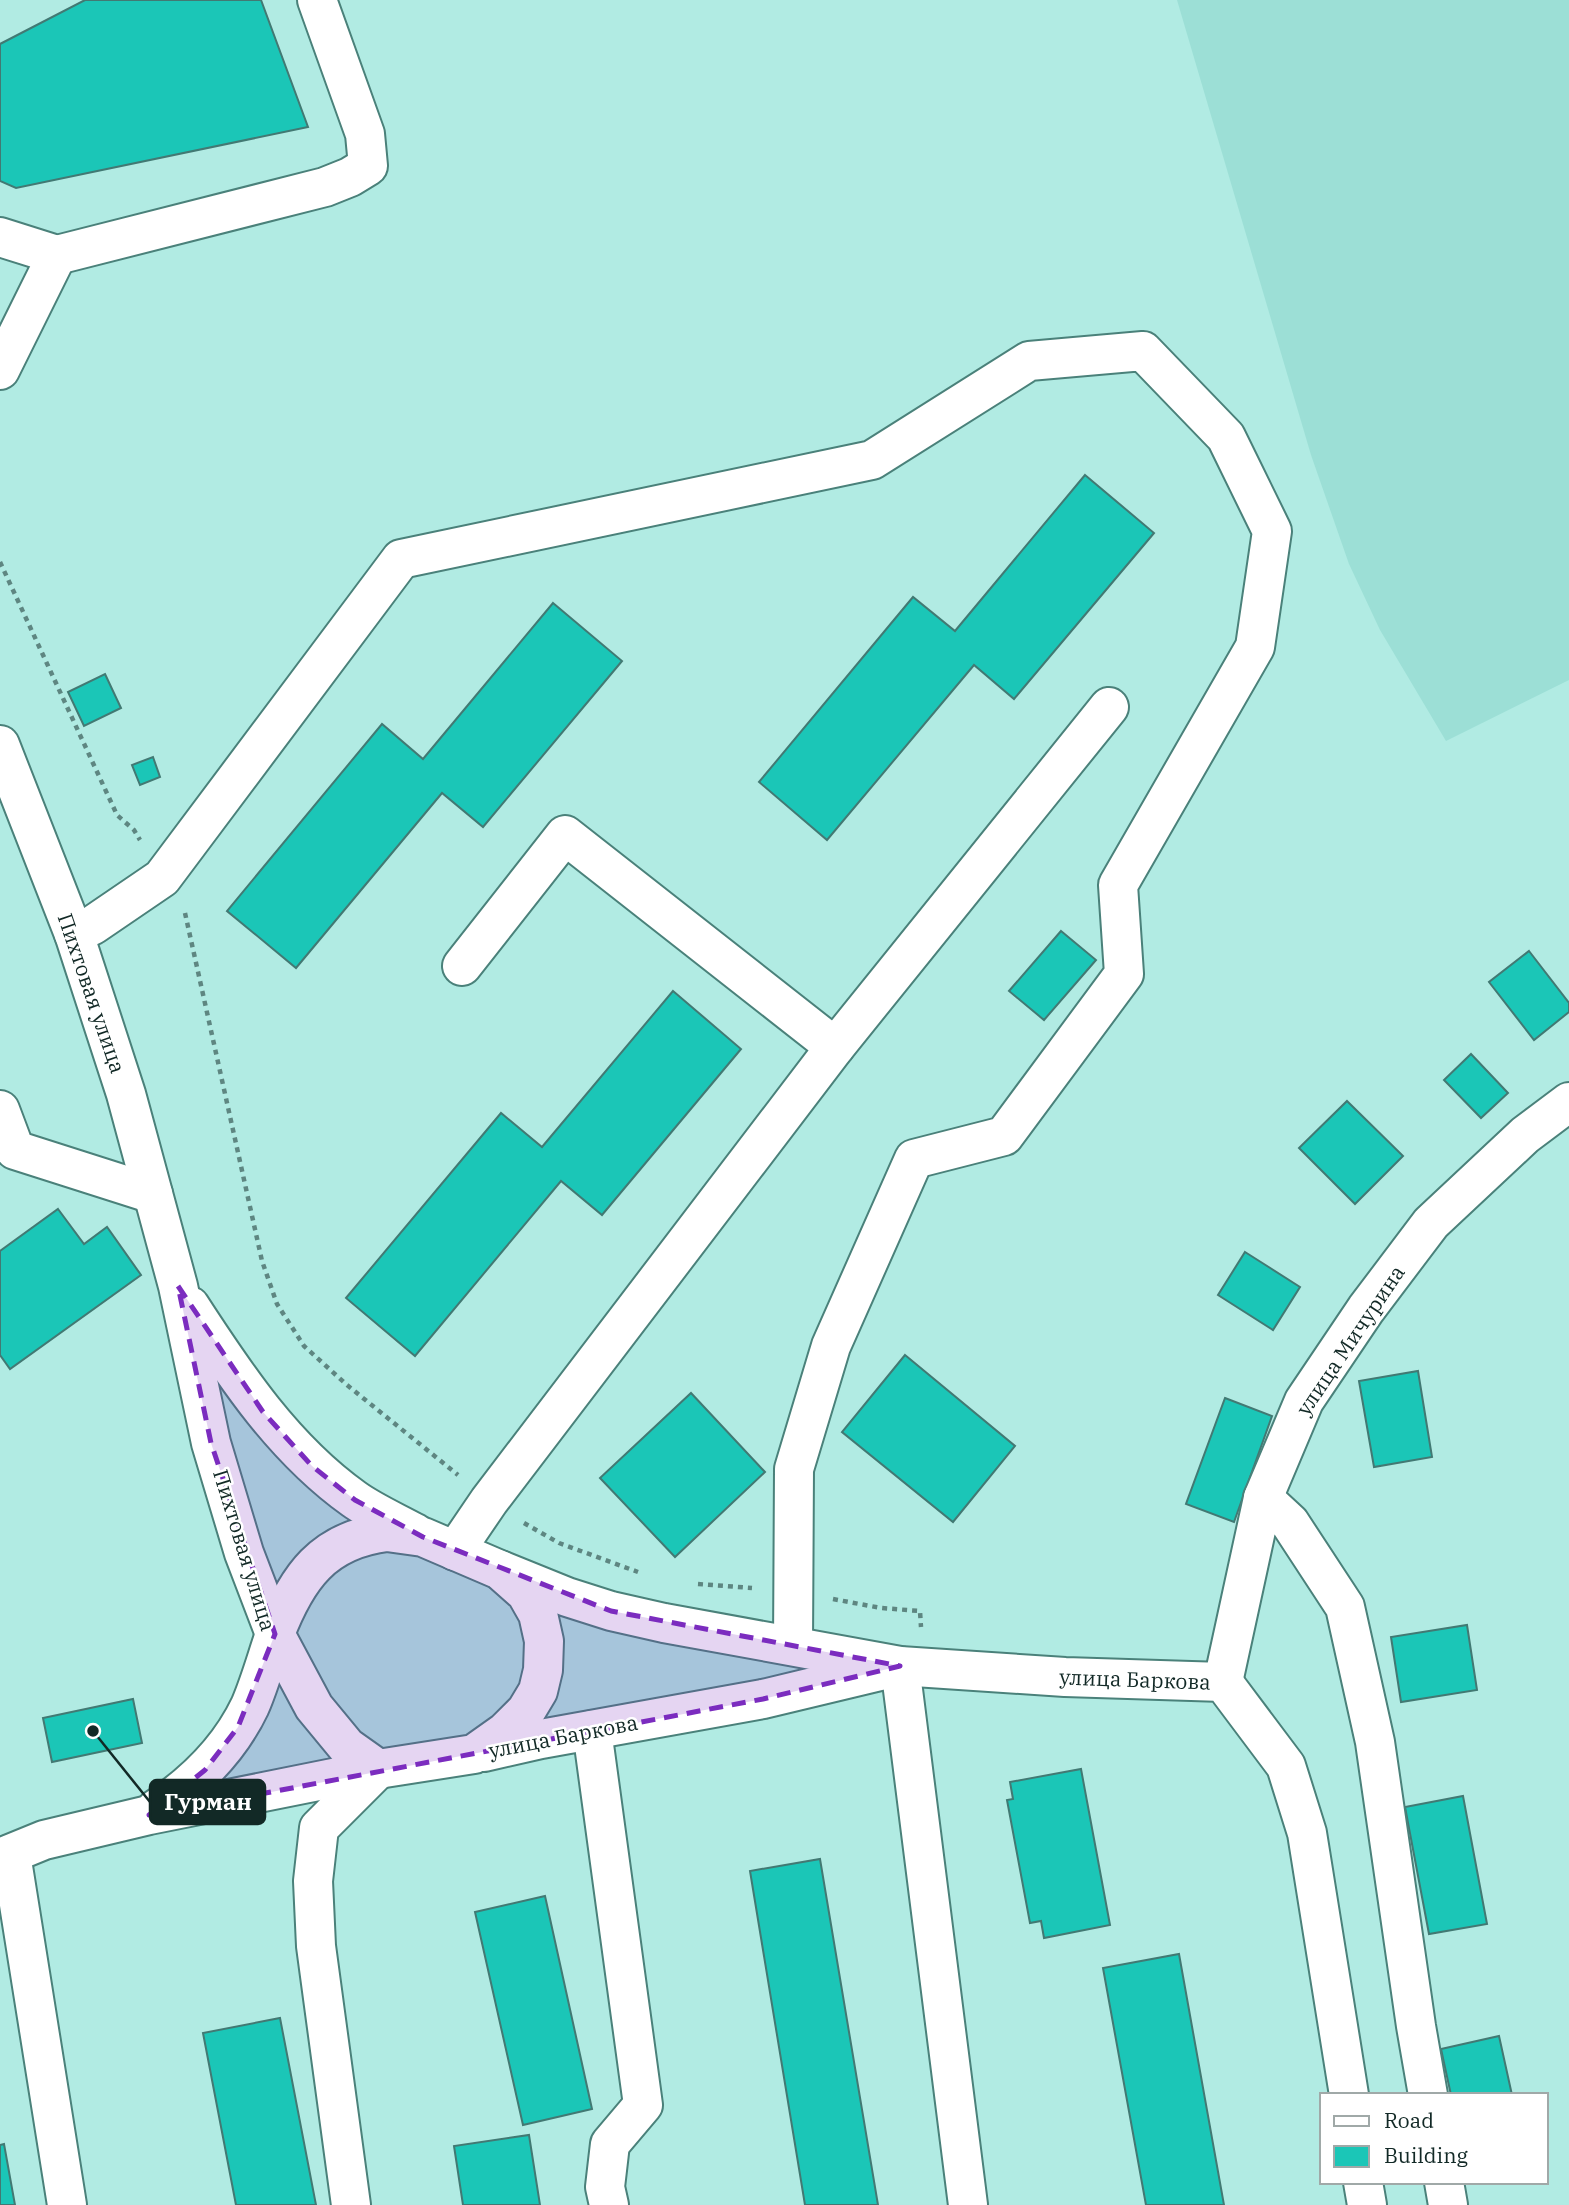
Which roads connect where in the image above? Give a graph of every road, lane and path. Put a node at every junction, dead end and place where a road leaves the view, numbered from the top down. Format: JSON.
{"nodes":[{"id":1,"x":317,"y":0,"type":"edge"},
{"id":2,"x":0,"y":237,"type":"edge"},
{"id":3,"x":57,"y":255,"type":"junction"},
{"id":4,"x":0,"y":370,"type":"edge"},
{"id":5,"x":0,"y":562,"type":"edge"},
{"id":6,"x":1109,"y":707,"type":"dead end"},
{"id":7,"x":2,"y":755,"type":"edge"},
{"id":8,"x":162,"y":878,"type":"junction"},
{"id":9,"x":74,"y":934,"type":"junction"},
{"id":10,"x":461,"y":966,"type":"dead end"},
{"id":11,"x":835,"y":1047,"type":"junction"},
{"id":12,"x":1569,"y":1101,"type":"edge"},
{"id":13,"x":0,"y":1110,"type":"edge"},
{"id":14,"x":153,"y":1194,"type":"junction"},
{"id":15,"x":178,"y":1286,"type":"junction"},
{"id":16,"x":1263,"y":1498,"type":"junction"},
{"id":17,"x":489,"y":1501,"type":"junction"},
{"id":18,"x":439,"y":1544,"type":"junction"},
{"id":19,"x":500,"y":1570,"type":"junction"},
{"id":20,"x":640,"y":1573,"type":"dead end"},
{"id":21,"x":688,"y":1584,"type":"dead end"},
{"id":22,"x":793,"y":1591,"type":"junction"},
{"id":23,"x":275,"y":1634,"type":"junction"},
{"id":24,"x":793,"y":1646,"type":"junction"},
{"id":25,"x":913,"y":1667,"type":"junction"},
{"id":26,"x":1223,"y":1682,"type":"junction"},
{"id":27,"x":592,"y":1730,"type":"junction"},
{"id":28,"x":474,"y":1754,"type":"junction"},
{"id":29,"x":378,"y":1769,"type":"junction"},
{"id":30,"x":149,"y":1815,"type":"junction"},
{"id":31,"x":6,"y":1856,"type":"edge"},
{"id":32,"x":1349,"y":2093,"type":"edge"},
{"id":33,"x":1428,"y":2093,"type":"edge"},
{"id":34,"x":1363,"y":2184,"type":"edge"},
{"id":35,"x":1444,"y":2184,"type":"edge"},
{"id":36,"x":67,"y":2205,"type":"edge"},
{"id":37,"x":351,"y":2205,"type":"edge"},
{"id":38,"x":609,"y":2205,"type":"edge"},
{"id":39,"x":968,"y":2205,"type":"edge"},
{"id":40,"x":1367,"y":2205,"type":"edge"},
{"id":41,"x":1448,"y":2205,"type":"edge"}],
"edges":[{"from":1,"to":3,"type":"main road"},
{"from":2,"to":3,"type":"main road"},
{"from":3,"to":4,"type":"main road"},
{"from":5,"to":8,"type":"path"},
{"from":6,"to":11,"type":"main road"},
{"from":7,"to":9,"type":"main road","name":"Пихтовая улица"},
{"from":8,"to":9,"type":"main road"},
{"from":8,"to":17,"type":"path"},
{"from":8,"to":22,"type":"main road"},
{"from":9,"to":14,"type":"main road","name":"Пихтовая улица"},
{"from":10,"to":11,"type":"main road"},
{"from":11,"to":17,"type":"main road"},
{"from":12,"to":16,"type":"main road","name":"улица Мичурина"},
{"from":13,"to":14,"type":"main road"},
{"from":14,"to":15,"type":"main road","name":"Пихтовая улица"},
{"from":15,"to":18,"type":"main road","name":"Пихтовая улица"},
{"from":15,"to":23,"type":"main road","name":"Пихтовая улица"},
{"from":16,"to":26,"type":"main road","name":"улица Мичурина"},
{"from":16,"to":33,"type":"main road"},
{"from":17,"to":18,"type":"main road"},
{"from":17,"to":20,"type":"path"},
{"from":18,"to":19,"type":"main road"},
{"from":18,"to":23,"type":"main road"},
{"from":19,"to":24,"type":"main road","name":"улица Баркова"},
{"from":19,"to":28,"type":"main road"},
{"from":21,"to":22,"type":"path"},
{"from":22,"to":24,"type":"main road"},
{"from":22,"to":25,"type":"path"},
{"from":23,"to":29,"type":"main road"},
{"from":23,"to":30,"type":"main road","name":"Пихтовая улица"},
{"from":24,"to":25,"type":"main road","name":"улица Баркова"},
{"from":25,"to":26,"type":"main road","name":"улица Баркова"},
{"from":25,"to":27,"type":"main road","name":"улица Баркова"},
{"from":25,"to":39,"type":"main road"},
{"from":26,"to":32,"type":"main road","name":"улица Баркова"},
{"from":27,"to":28,"type":"main road","name":"улица Баркова"},
{"from":27,"to":38,"type":"main road"},
{"from":28,"to":29,"type":"main road"},
{"from":29,"to":30,"type":"main road","name":"Пихтовая улица"},
{"from":29,"to":37,"type":"main road"},
{"from":30,"to":31,"type":"main road","name":"Пихтовая улица"},
{"from":31,"to":36,"type":"main road"},
{"from":34,"to":40,"type":"main road"},
{"from":35,"to":41,"type":"main road"}]}
